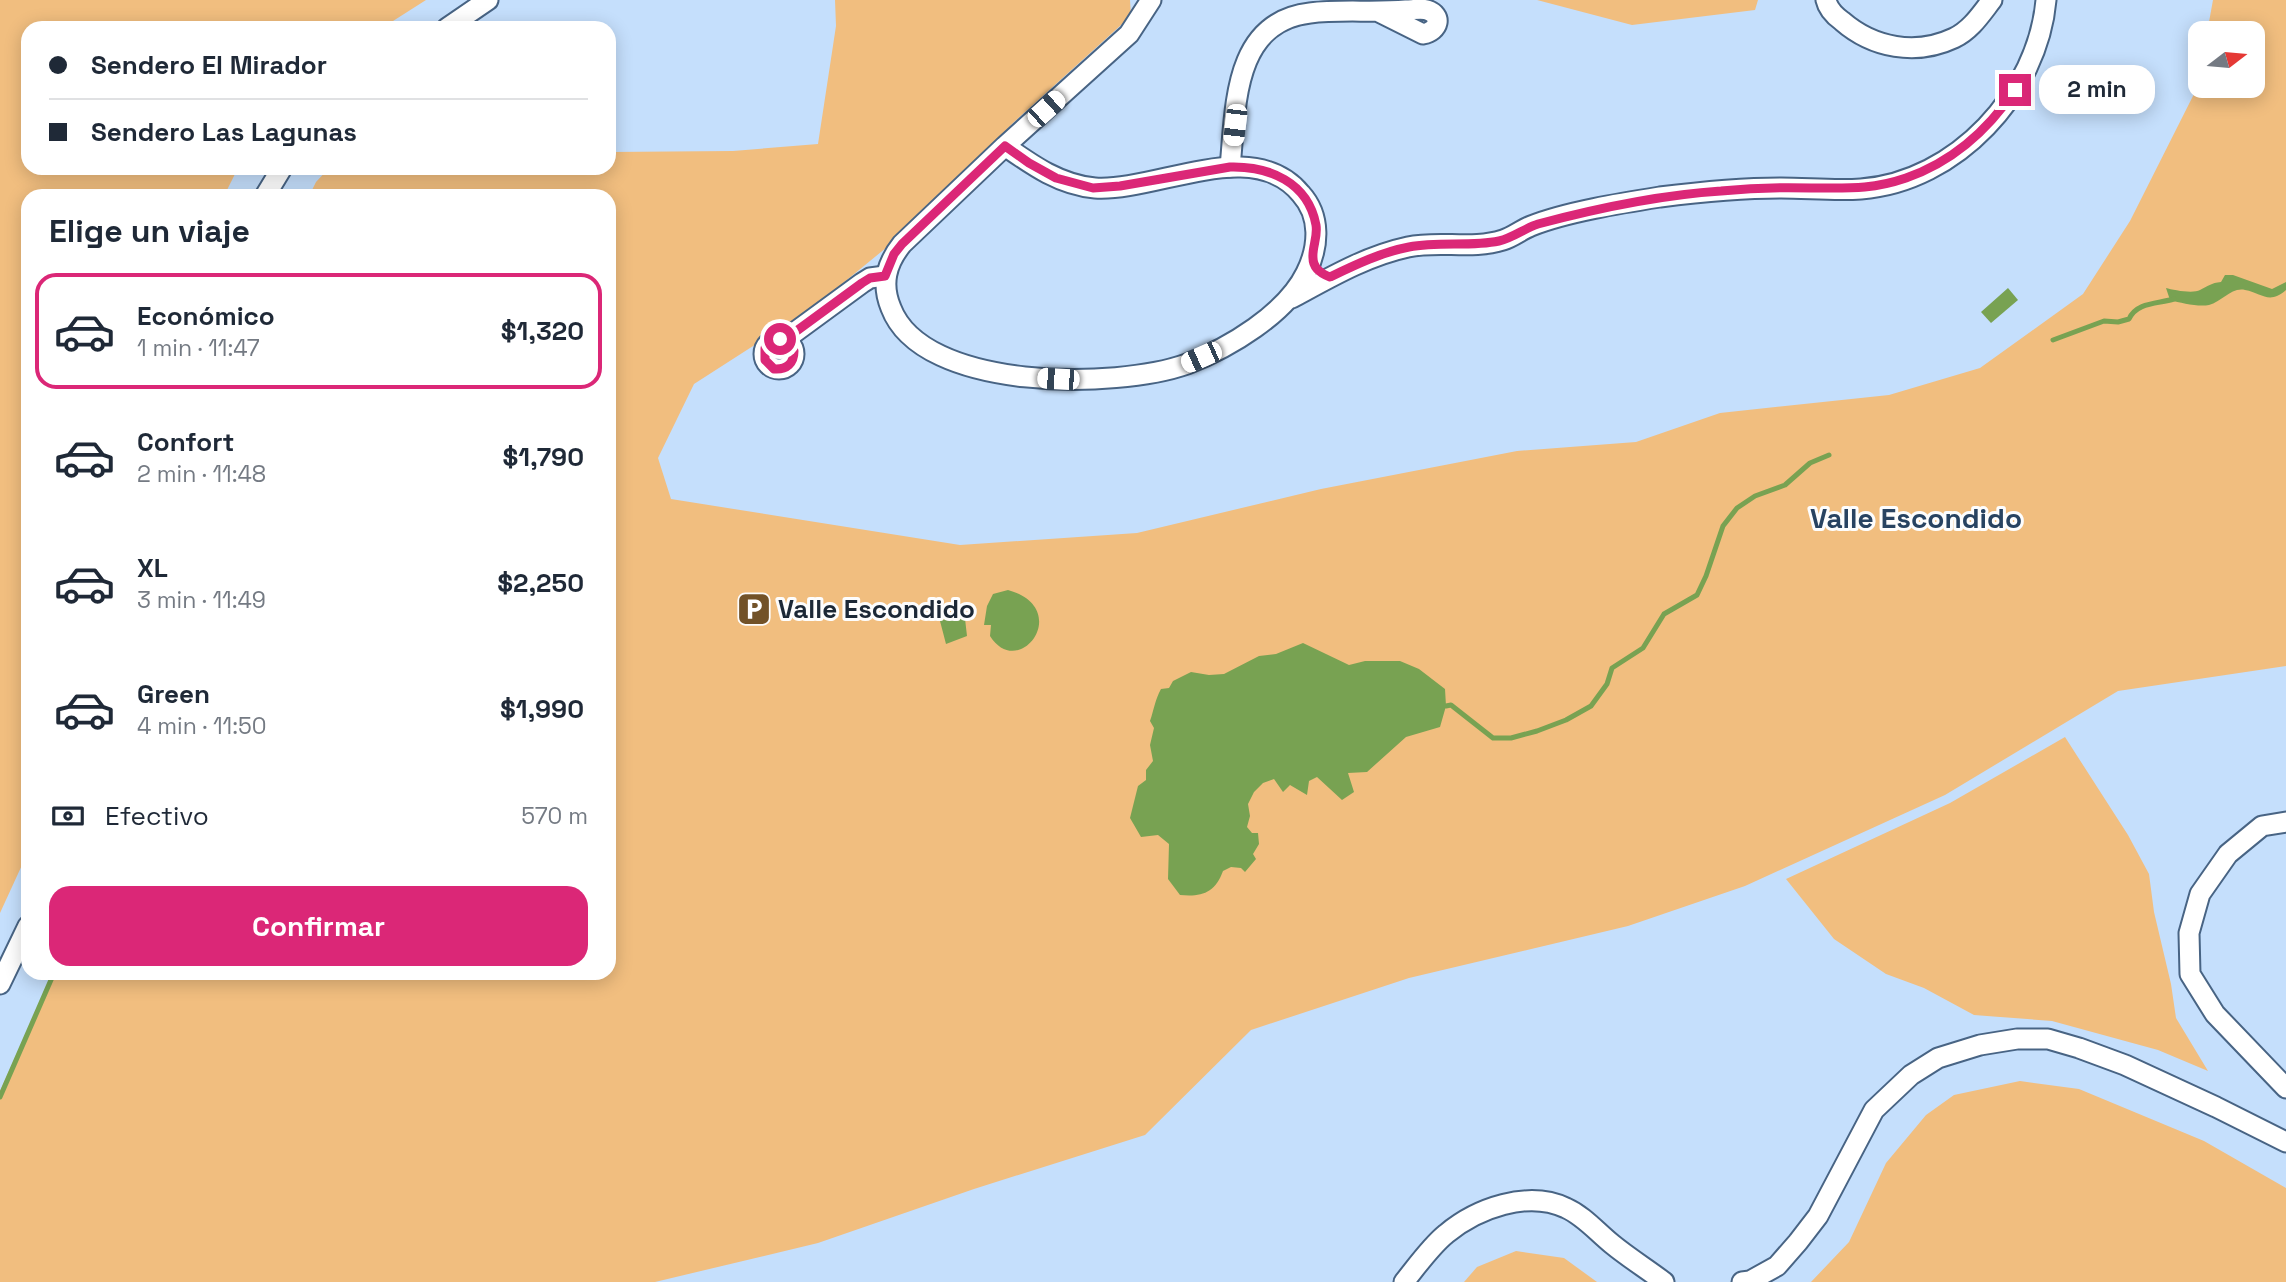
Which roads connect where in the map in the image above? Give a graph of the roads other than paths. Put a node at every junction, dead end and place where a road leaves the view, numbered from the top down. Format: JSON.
{"nodes":[{"id":1,"x":488,"y":0,"type":"edge"},
{"id":2,"x":1151,"y":0,"type":"edge"},
{"id":3,"x":1826,"y":0,"type":"edge"},
{"id":4,"x":1992,"y":0,"type":"edge"},
{"id":5,"x":2046,"y":0,"type":"edge"},
{"id":6,"x":1379,"y":12,"type":"dead end"},
{"id":7,"x":457,"y":21,"type":"edge"},
{"id":8,"x":1005,"y":146,"type":"junction"},
{"id":9,"x":1230,"y":167,"type":"junction"},
{"id":10,"x":1313,"y":257,"type":"junction"},
{"id":11,"x":885,"y":276,"type":"junction"},
{"id":12,"x":1330,"y":277,"type":"junction"},
{"id":13,"x":1288,"y":300,"type":"junction"},
{"id":14,"x":786,"y":341,"type":"dead end"},
{"id":15,"x":2286,"y":822,"type":"edge"},
{"id":16,"x":21,"y":940,"type":"edge"},
{"id":17,"x":0,"y":984,"type":"edge"},
{"id":18,"x":2286,"y":1088,"type":"edge"},
{"id":19,"x":2286,"y":1142,"type":"edge"},
{"id":20,"x":1404,"y":1282,"type":"edge"},
{"id":21,"x":1664,"y":1282,"type":"edge"},
{"id":22,"x":1742,"y":1282,"type":"edge"}],
"edges":[{"from":1,"to":7,"type":"street"},
{"from":2,"to":8,"type":"street"},
{"from":3,"to":4,"type":"street"},
{"from":5,"to":12,"type":"street"},
{"from":6,"to":9,"type":"street"},
{"from":8,"to":9,"type":"street"},
{"from":8,"to":11,"type":"street"},
{"from":9,"to":10,"type":"street"},
{"from":10,"to":12,"type":"street"},
{"from":10,"to":13,"type":"street"},
{"from":11,"to":13,"type":"street"},
{"from":11,"to":14,"type":"street"},
{"from":12,"to":13,"type":"street"},
{"from":15,"to":18,"type":"street"},
{"from":16,"to":17,"type":"street"},
{"from":19,"to":22,"type":"street"},
{"from":20,"to":21,"type":"street"}]}
